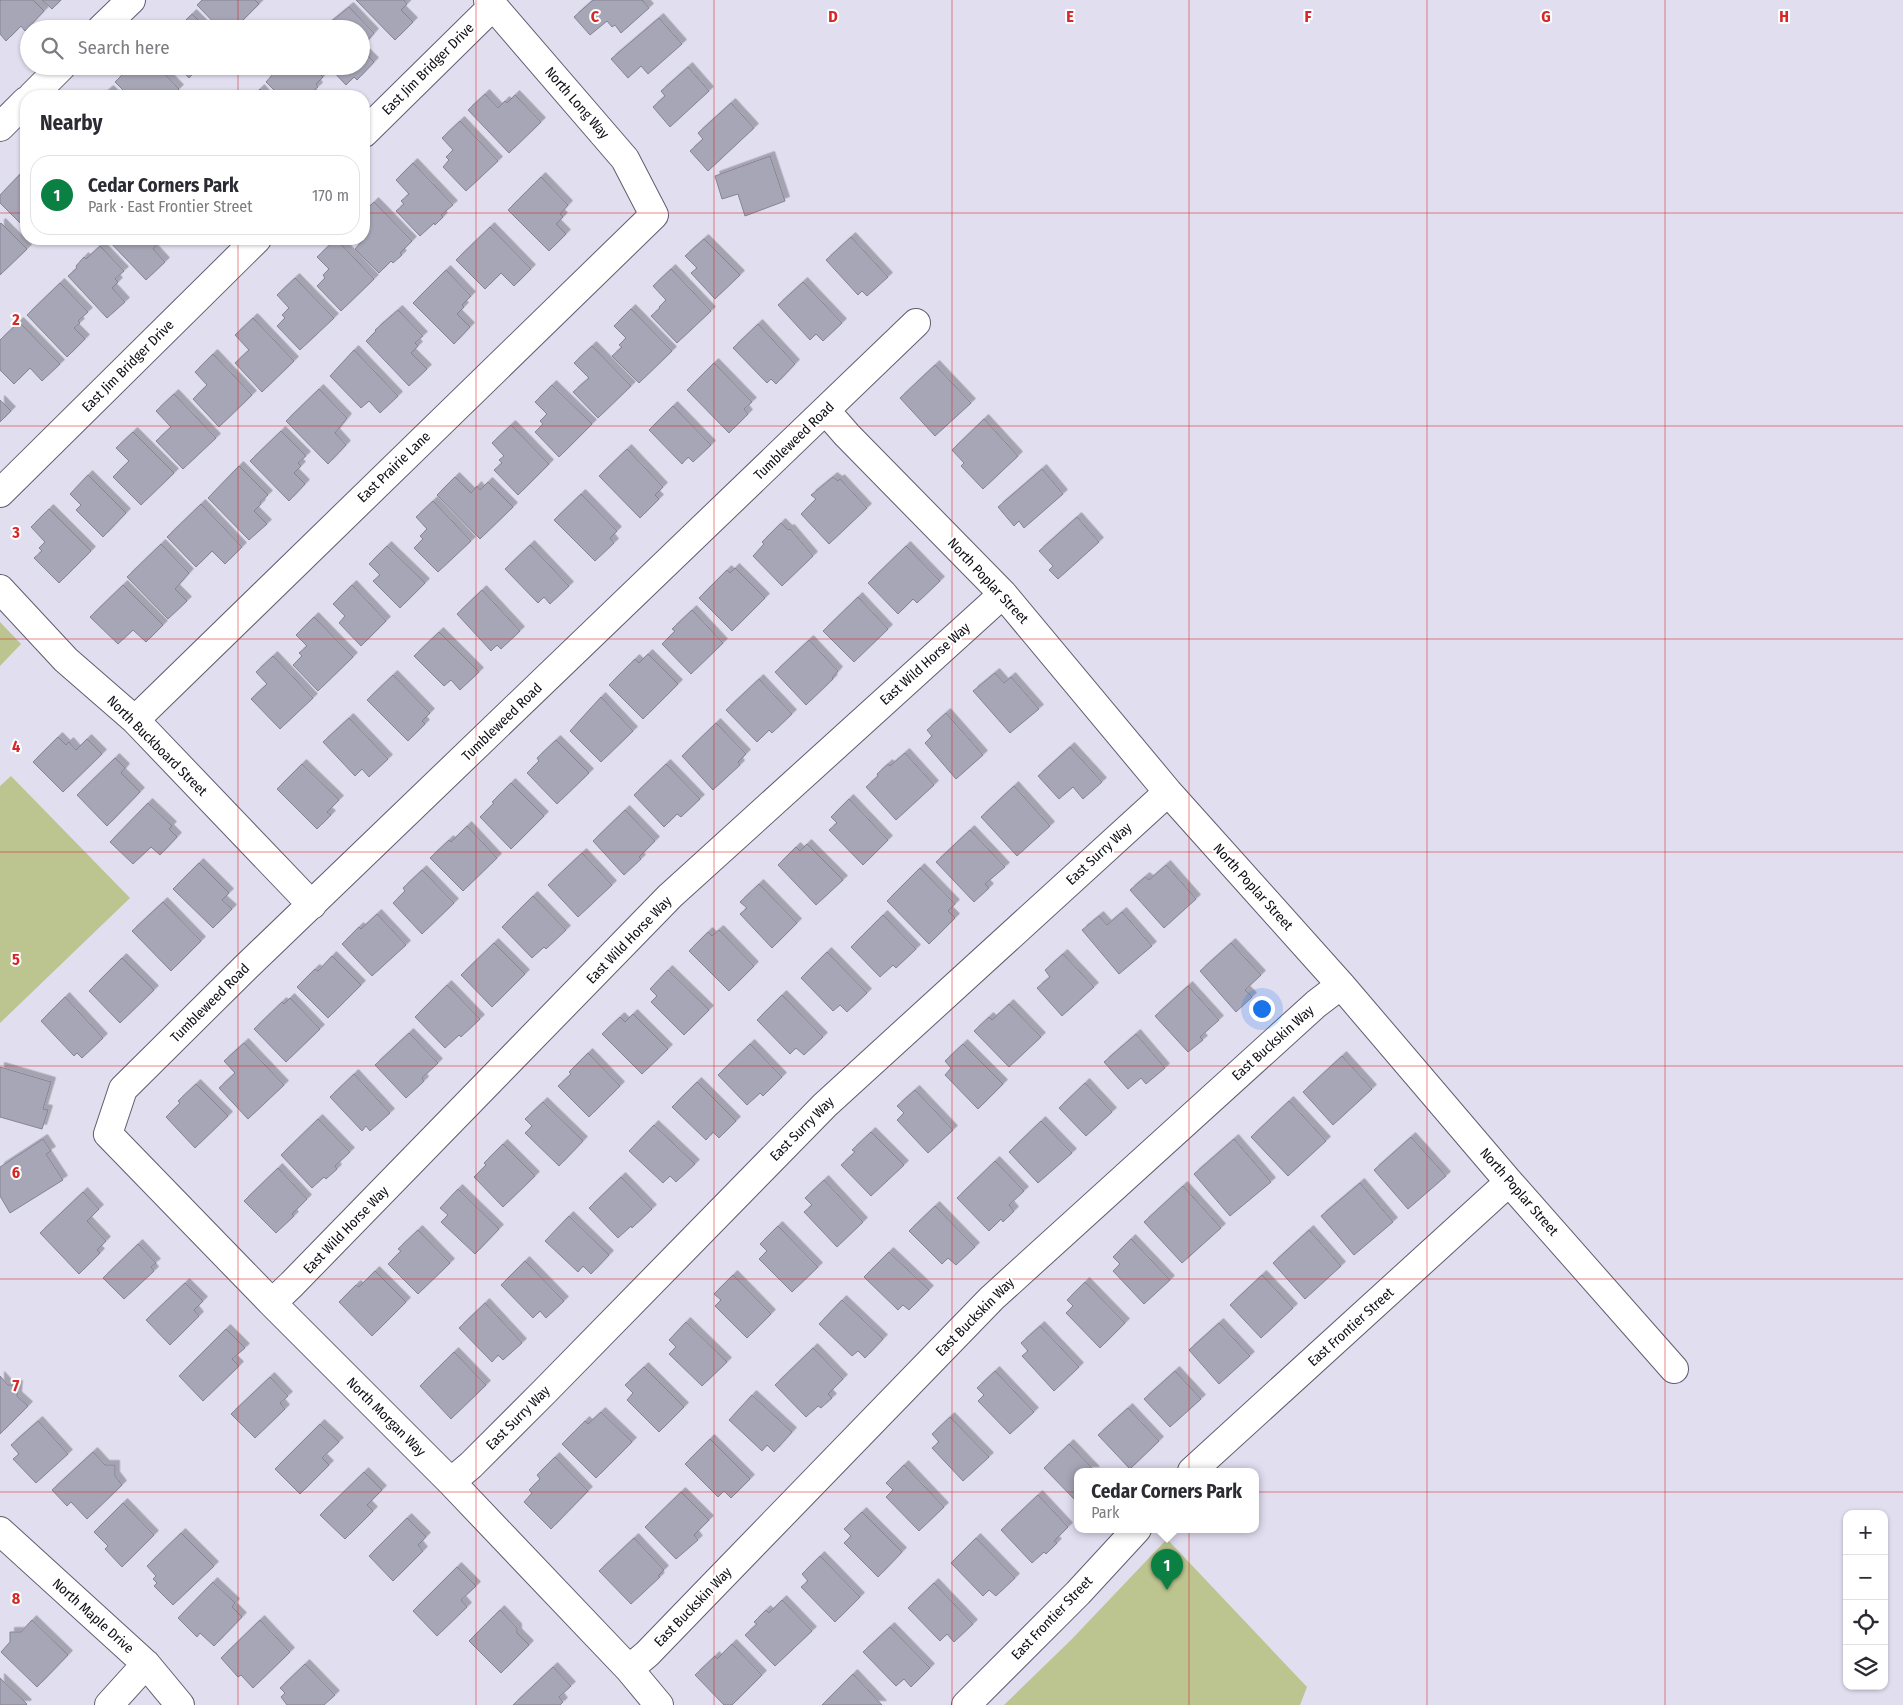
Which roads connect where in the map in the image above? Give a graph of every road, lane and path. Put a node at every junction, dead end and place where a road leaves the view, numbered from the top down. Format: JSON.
{"nodes":[{"id":1,"x":131,"y":0,"type":"edge"},
{"id":2,"x":490,"y":3,"type":"edge"},
{"id":3,"x":110,"y":20,"type":"edge"},
{"id":4,"x":53,"y":75,"type":"edge"},
{"id":5,"x":38,"y":90,"type":"edge"},
{"id":6,"x":20,"y":107,"type":"edge"},
{"id":7,"x":0,"y":127,"type":"edge"},
{"id":8,"x":370,"y":127,"type":"edge"},
{"id":9,"x":654,"y":216,"type":"joint"},
{"id":10,"x":251,"y":245,"type":"edge"},
{"id":11,"x":916,"y":323,"type":"dead end"},
{"id":12,"x":826,"y":411,"type":"junction"},
{"id":13,"x":0,"y":492,"type":"edge"},
{"id":14,"x":0,"y":589,"type":"edge"},
{"id":15,"x":1003,"y":594,"type":"junction"},
{"id":16,"x":135,"y":720,"type":"junction"},
{"id":17,"x":1168,"y":792,"type":"junction"},
{"id":18,"x":312,"y":905,"type":"junction"},
{"id":19,"x":1341,"y":985,"type":"junction"},
{"id":20,"x":108,"y":1134,"type":"joint"},
{"id":21,"x":1509,"y":1182,"type":"junction"},
{"id":22,"x":272,"y":1303,"type":"junction"},
{"id":23,"x":1674,"y":1369,"type":"dead end"},
{"id":24,"x":1195,"y":1468,"type":"edge"},
{"id":25,"x":451,"y":1482,"type":"junction"},
{"id":26,"x":0,"y":1531,"type":"edge"},
{"id":27,"x":1132,"y":1533,"type":"edge"},
{"id":28,"x":146,"y":1664,"type":"junction"},
{"id":29,"x":629,"y":1669,"type":"junction"},
{"id":30,"x":109,"y":1705,"type":"edge"},
{"id":31,"x":180,"y":1705,"type":"edge"},
{"id":32,"x":659,"y":1705,"type":"edge"},
{"id":33,"x":966,"y":1705,"type":"edge"}],
"edges":[{"from":1,"to":3,"type":"street"},
{"from":2,"to":8,"type":"street","name":"East Jim Bridger Drive"},
{"from":2,"to":9,"type":"street","name":"North Long Way"},
{"from":4,"to":5,"type":"street"},
{"from":6,"to":7,"type":"street"},
{"from":9,"to":16,"type":"street","name":"East Prairie Lane"},
{"from":10,"to":13,"type":"street","name":"East Jim Bridger Drive"},
{"from":11,"to":12,"type":"street","name":"Tumbleweed Road"},
{"from":12,"to":15,"type":"street","name":"North Poplar Street"},
{"from":12,"to":18,"type":"street","name":"Tumbleweed Road"},
{"from":14,"to":16,"type":"street","name":"North Buckboard Street"},
{"from":15,"to":17,"type":"street","name":"North Poplar Street"},
{"from":15,"to":22,"type":"street","name":"East Wild Horse Way"},
{"from":16,"to":18,"type":"street","name":"North Buckboard Street"},
{"from":17,"to":19,"type":"street","name":"North Poplar Street"},
{"from":17,"to":25,"type":"street","name":"East Surry Way"},
{"from":18,"to":20,"type":"street","name":"Tumbleweed Road"},
{"from":19,"to":21,"type":"street","name":"North Poplar Street"},
{"from":19,"to":29,"type":"street","name":"East Buckskin Way"},
{"from":20,"to":22,"type":"street","name":"North Morgan Way"},
{"from":21,"to":23,"type":"street","name":"North Poplar Street"},
{"from":21,"to":24,"type":"street","name":"East Frontier Street"},
{"from":22,"to":25,"type":"street","name":"North Morgan Way"},
{"from":25,"to":29,"type":"street","name":"North Morgan Way"},
{"from":26,"to":28,"type":"street","name":"North Maple Drive"},
{"from":27,"to":33,"type":"street","name":"East Frontier Street"},
{"from":28,"to":30,"type":"street"},
{"from":28,"to":31,"type":"street","name":"North Maple Drive"},
{"from":29,"to":32,"type":"street","name":"North Morgan Way"}]}
